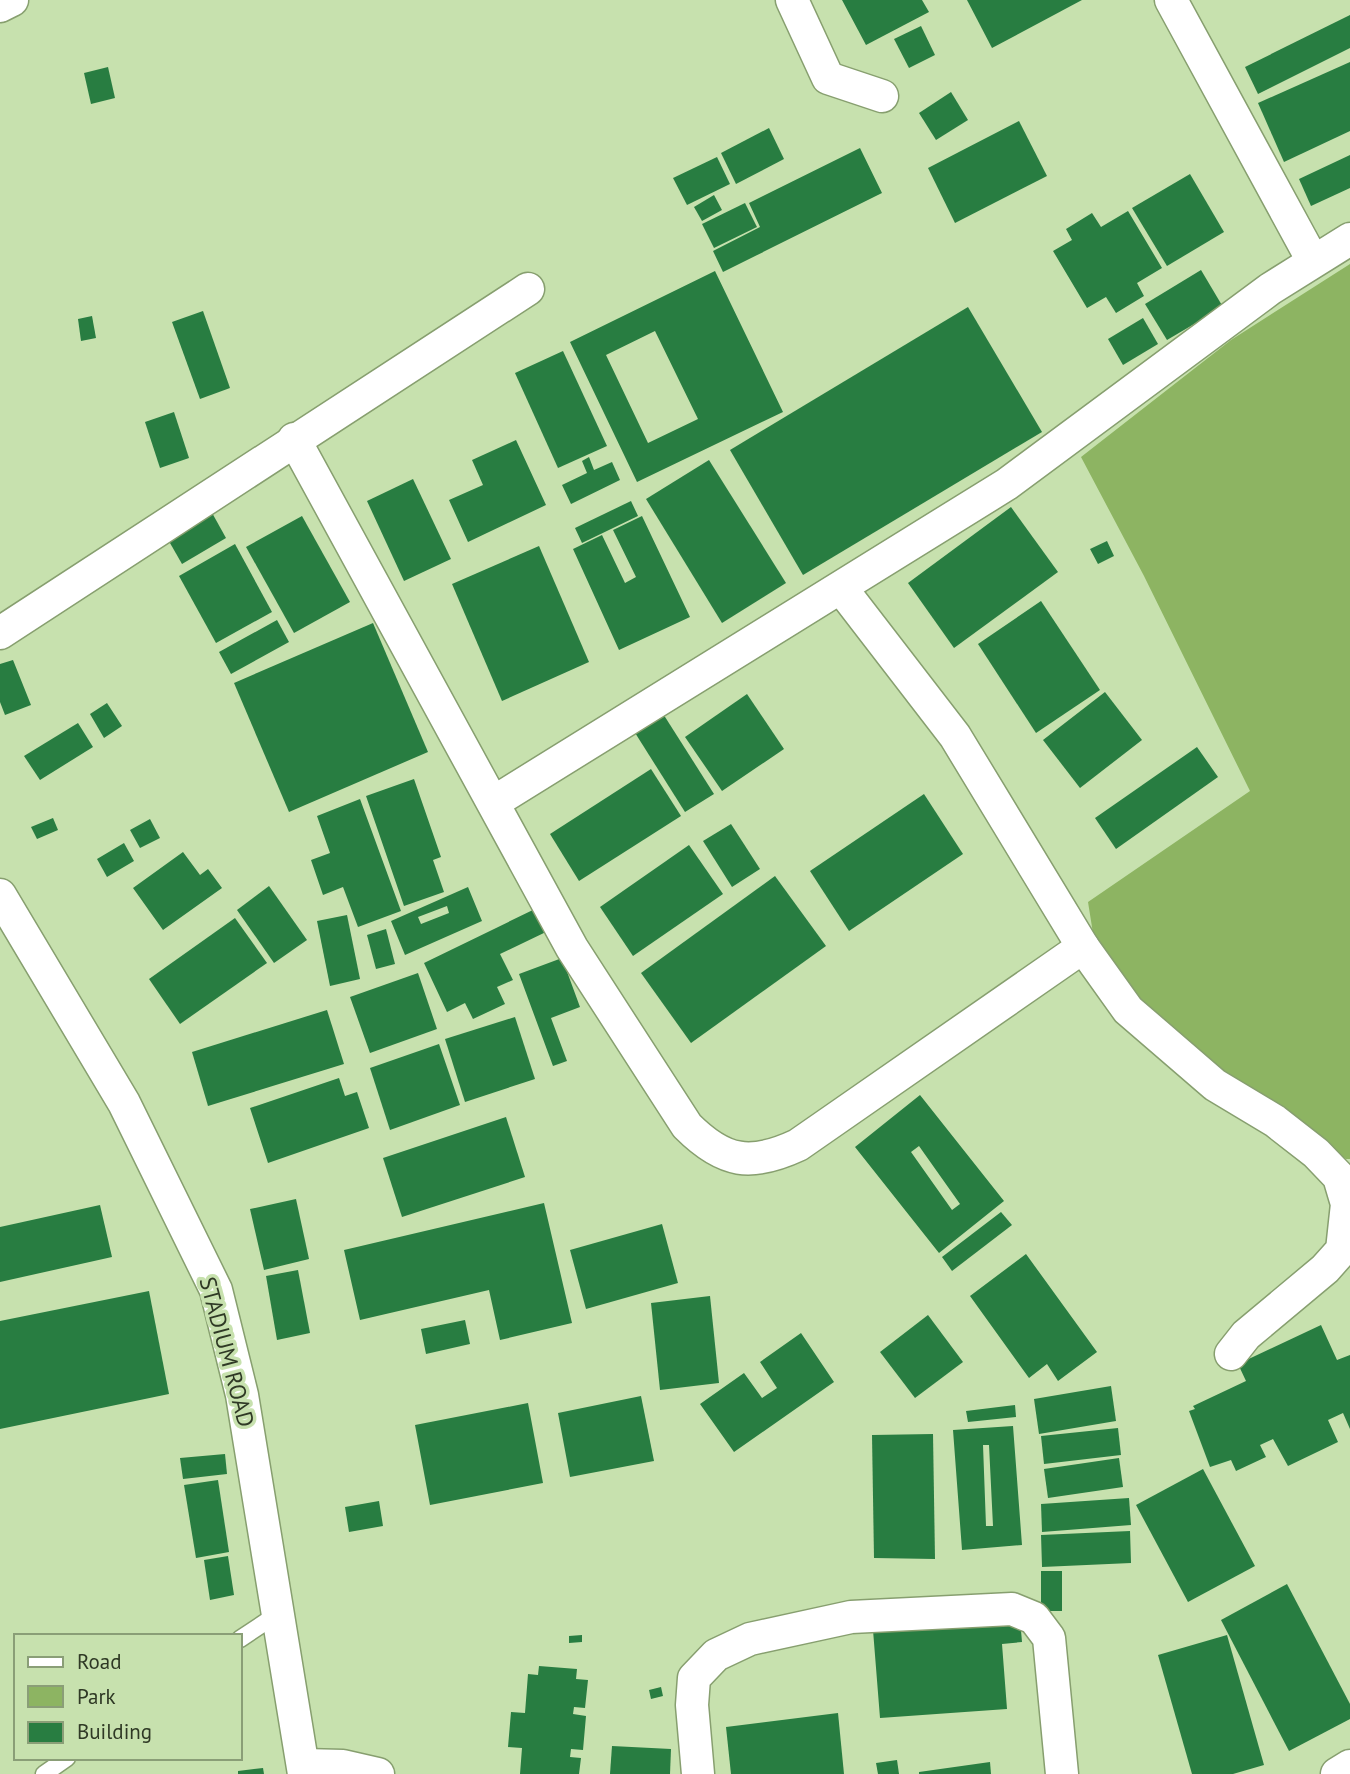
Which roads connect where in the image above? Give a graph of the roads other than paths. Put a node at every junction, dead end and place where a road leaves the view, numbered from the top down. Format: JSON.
{"nodes":[{"id":1,"x":12,"y":0,"type":"edge"},
{"id":2,"x":792,"y":0,"type":"edge"},
{"id":3,"x":1171,"y":0,"type":"edge"},
{"id":4,"x":0,"y":6,"type":"edge"},
{"id":5,"x":882,"y":96,"type":"dead end"},
{"id":6,"x":1350,"y":239,"type":"edge"},
{"id":7,"x":1313,"y":261,"type":"junction"},
{"id":8,"x":528,"y":289,"type":"dead end"},
{"id":9,"x":294,"y":439,"type":"junction"},
{"id":10,"x":841,"y":587,"type":"junction"},
{"id":11,"x":0,"y":633,"type":"edge"},
{"id":12,"x":494,"y":802,"type":"junction"},
{"id":13,"x":0,"y":895,"type":"edge"},
{"id":14,"x":1083,"y":947,"type":"junction"},
{"id":15,"x":1345,"y":1176,"type":"edge"},
{"id":16,"x":1231,"y":1354,"type":"dead end"},
{"id":17,"x":279,"y":1613,"type":"junction"},
{"id":18,"x":242,"y":1638,"type":"edge"},
{"id":19,"x":64,"y":1760,"type":"edge"},
{"id":20,"x":1350,"y":1766,"type":"edge"},
{"id":21,"x":304,"y":1770,"type":"edge"},
{"id":22,"x":44,"y":1774,"type":"edge"},
{"id":23,"x":378,"y":1774,"type":"edge"},
{"id":24,"x":698,"y":1774,"type":"edge"},
{"id":25,"x":1062,"y":1774,"type":"edge"},
{"id":26,"x":1337,"y":1774,"type":"edge"}],
"edges":[{"from":1,"to":4,"type":"street"},
{"from":2,"to":5,"type":"street"},
{"from":3,"to":7,"type":"street"},
{"from":6,"to":7,"type":"street"},
{"from":7,"to":10,"type":"street"},
{"from":8,"to":9,"type":"street"},
{"from":9,"to":11,"type":"street"},
{"from":9,"to":12,"type":"street"},
{"from":10,"to":12,"type":"street"},
{"from":10,"to":14,"type":"street"},
{"from":12,"to":14,"type":"street"},
{"from":13,"to":17,"type":"street","name":"STADIUM ROAD"},
{"from":14,"to":15,"type":"street"},
{"from":15,"to":16,"type":"street"},
{"from":17,"to":18,"type":"lane"},
{"from":17,"to":21,"type":"street","name":"STADIUM ROAD"},
{"from":19,"to":22,"type":"lane"},
{"from":20,"to":26,"type":"street"},
{"from":21,"to":23,"type":"street"},
{"from":24,"to":25,"type":"street"}]}
